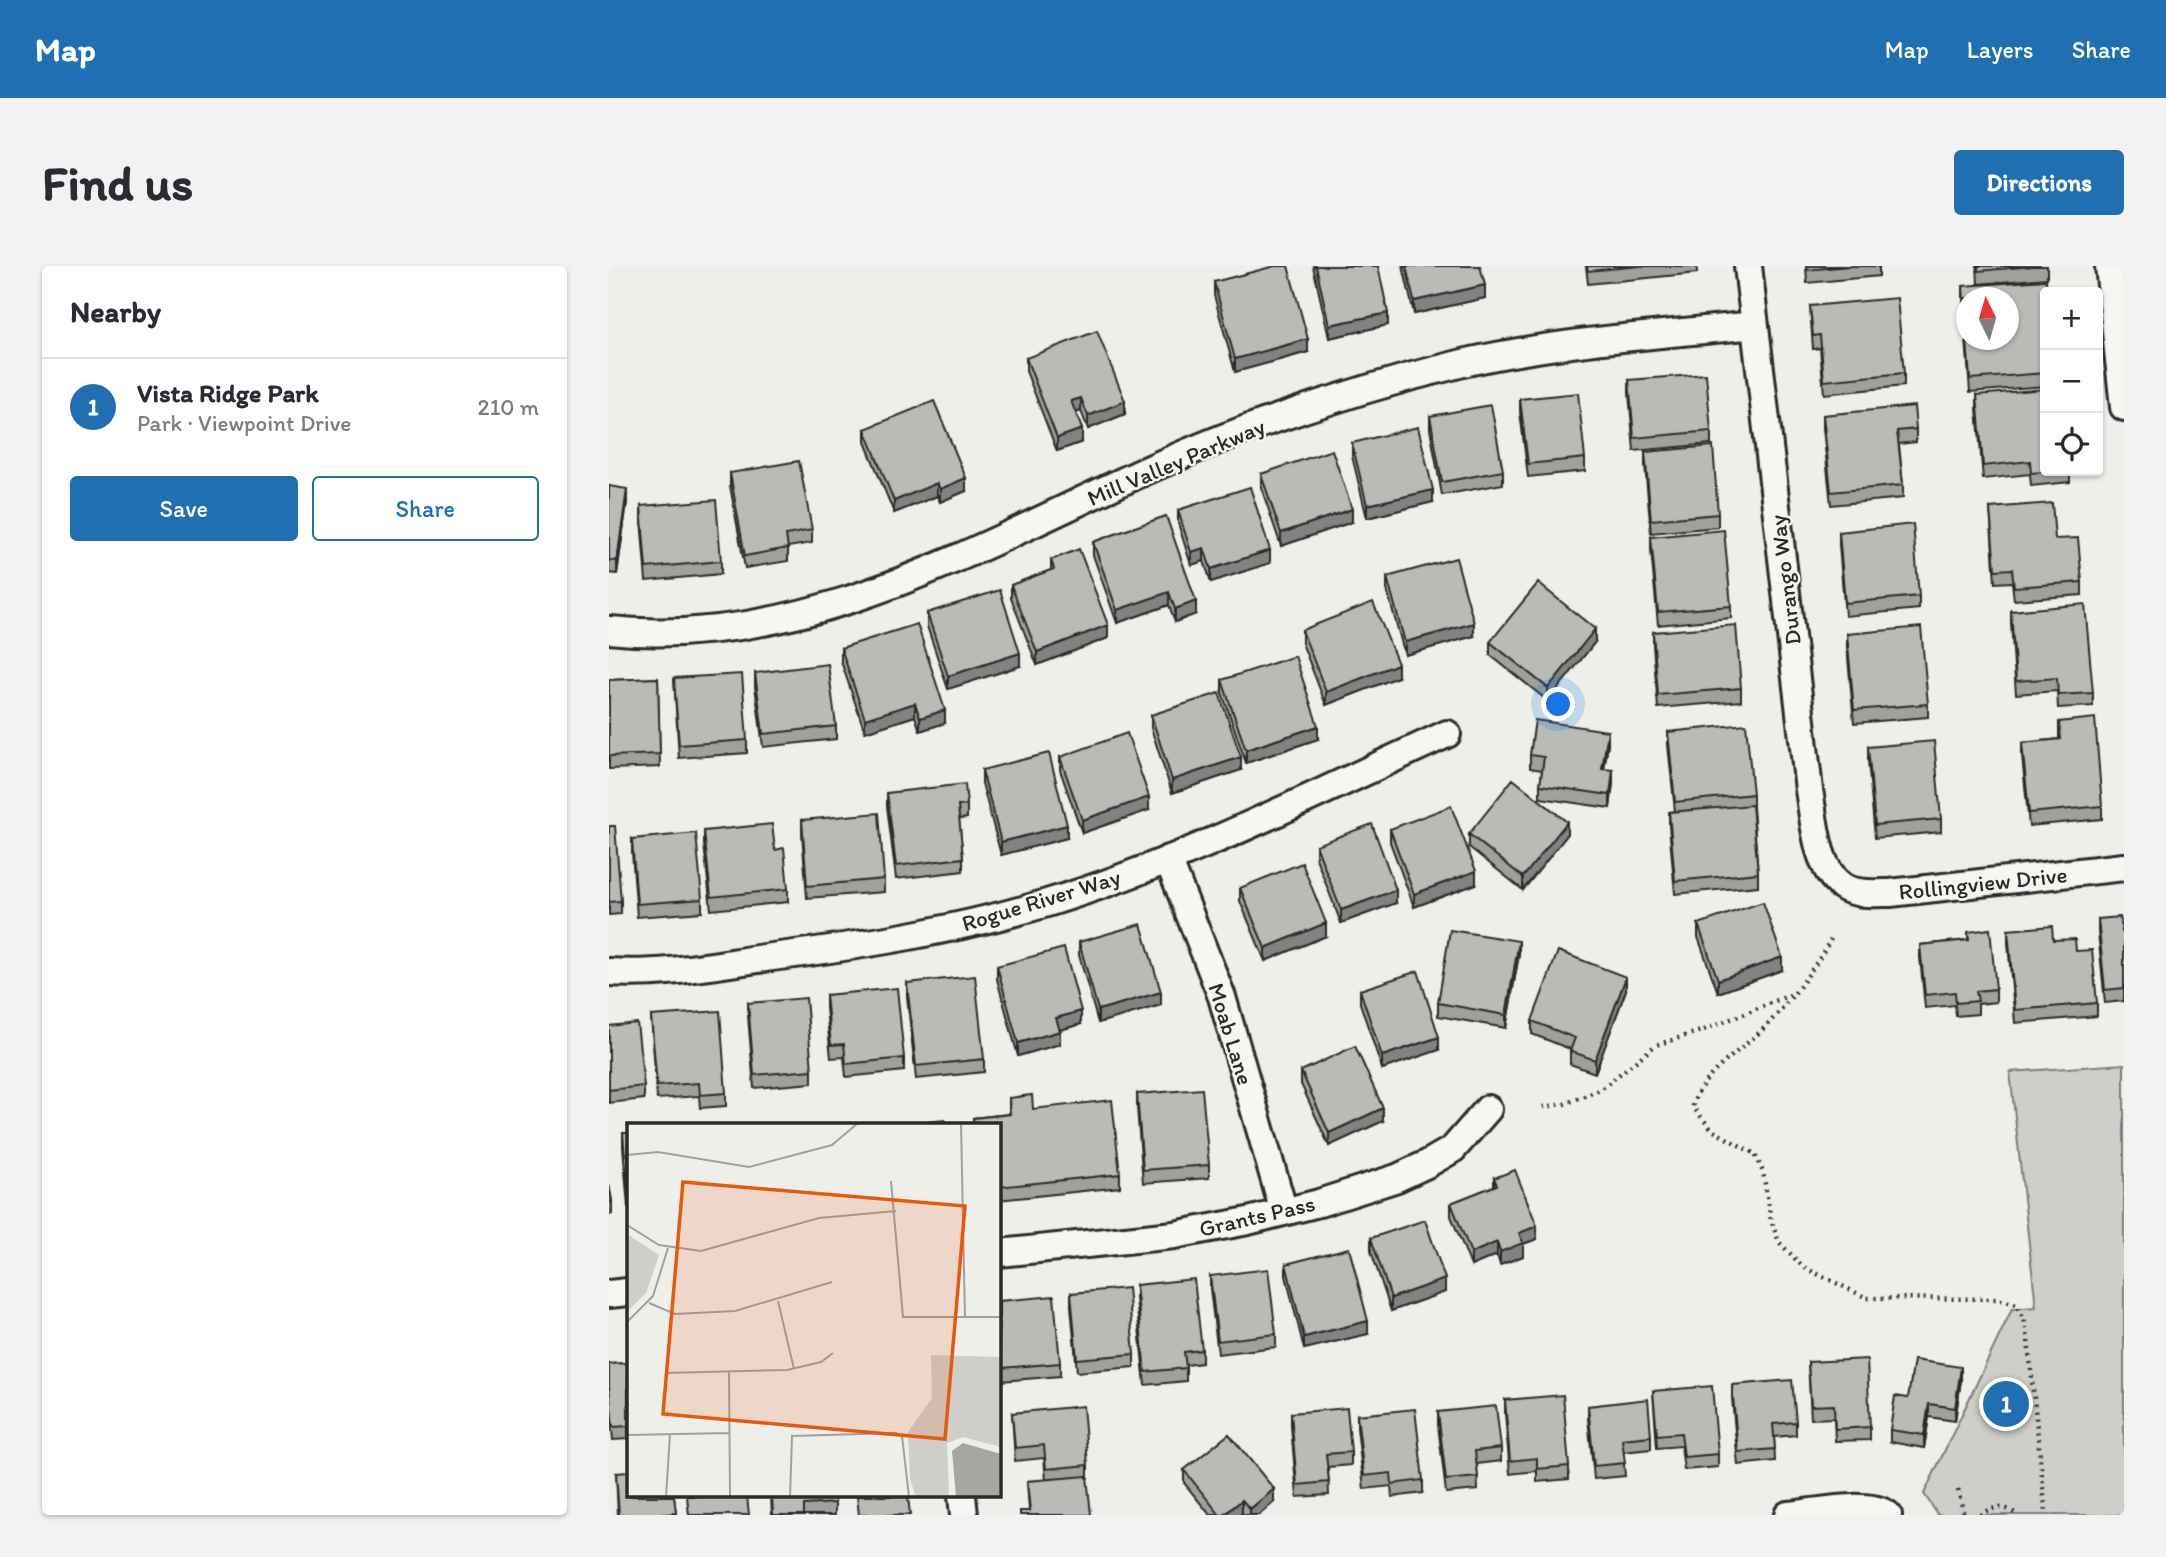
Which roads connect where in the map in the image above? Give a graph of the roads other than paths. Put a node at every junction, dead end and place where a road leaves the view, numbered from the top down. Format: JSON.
{"nodes":[{"id":1,"x":1748,"y":266,"type":"edge"},
{"id":2,"x":2109,"y":266,"type":"edge"},
{"id":3,"x":1755,"y":325,"type":"junction"},
{"id":4,"x":2124,"y":407,"type":"edge"},
{"id":5,"x":609,"y":630,"type":"edge"},
{"id":6,"x":1447,"y":734,"type":"dead end"},
{"id":7,"x":1168,"y":859,"type":"junction"},
{"id":8,"x":2124,"y":867,"type":"edge"},
{"id":9,"x":1843,"y":887,"type":"joint"},
{"id":10,"x":609,"y":972,"type":"edge"},
{"id":11,"x":1488,"y":1109,"type":"dead end"},
{"id":12,"x":1284,"y":1212,"type":"junction"},
{"id":13,"x":1001,"y":1253,"type":"edge"},
{"id":14,"x":627,"y":1292,"type":"edge"},
{"id":15,"x":609,"y":1294,"type":"edge"},
{"id":16,"x":1887,"y":1514,"type":"edge"},
{"id":17,"x":1788,"y":1515,"type":"edge"}],
"edges":[{"from":1,"to":3,"type":"street","name":"Durango Way"},
{"from":2,"to":4,"type":"street"},
{"from":3,"to":5,"type":"street","name":"Mill Valley Parkway"},
{"from":3,"to":9,"type":"street","name":"Durango Way"},
{"from":6,"to":7,"type":"street","name":"Rogue River Way"},
{"from":7,"to":10,"type":"street","name":"Rogue River Way"},
{"from":7,"to":12,"type":"street","name":"Moab Lane"},
{"from":8,"to":9,"type":"street","name":"Rollingview Drive"},
{"from":11,"to":12,"type":"street","name":"Grants Pass"},
{"from":12,"to":13,"type":"street","name":"Grants Pass"},
{"from":14,"to":15,"type":"street"},
{"from":16,"to":17,"type":"street"}]}
